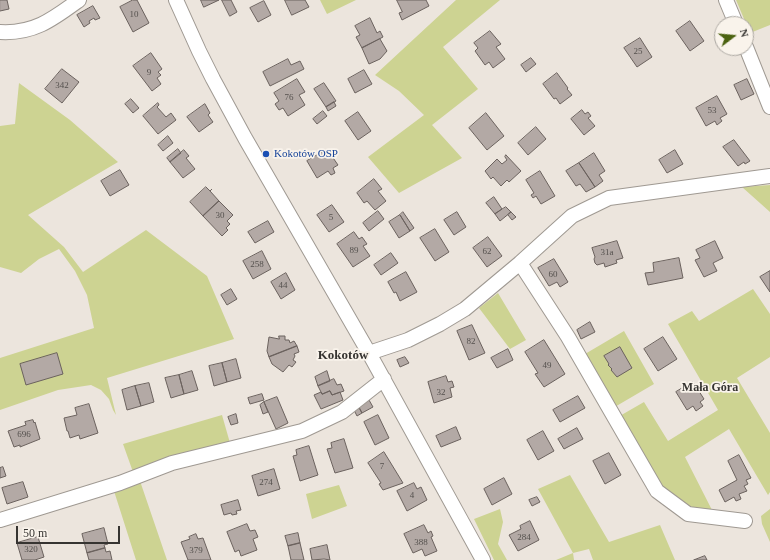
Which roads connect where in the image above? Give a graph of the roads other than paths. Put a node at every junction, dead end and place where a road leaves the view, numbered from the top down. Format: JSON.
{"nodes":[{"id":1,"x":79,"y":0,"type":"edge"},
{"id":2,"x":176,"y":0,"type":"edge"},
{"id":3,"x":726,"y":0,"type":"edge"},
{"id":4,"x":733,"y":16,"type":"edge"},
{"id":5,"x":0,"y":32,"type":"edge"},
{"id":6,"x":750,"y":56,"type":"edge"},
{"id":7,"x":770,"y":107,"type":"edge"},
{"id":8,"x":770,"y":176,"type":"edge"},
{"id":9,"x":520,"y":263,"type":"junction"},
{"id":10,"x":369,"y":353,"type":"junction"},
{"id":11,"x":384,"y":379,"type":"junction"},
{"id":12,"x":0,"y":520,"type":"edge"},
{"id":13,"x":745,"y":521,"type":"dead end"},
{"id":14,"x":479,"y":559,"type":"edge"}],
"edges":[{"from":1,"to":5,"type":"street"},
{"from":2,"to":10,"type":"street"},
{"from":3,"to":4,"type":"street"},
{"from":6,"to":7,"type":"street"},
{"from":8,"to":9,"type":"street"},
{"from":9,"to":10,"type":"street"},
{"from":9,"to":13,"type":"street"},
{"from":10,"to":11,"type":"street"},
{"from":11,"to":12,"type":"street"},
{"from":11,"to":14,"type":"street"}]}
